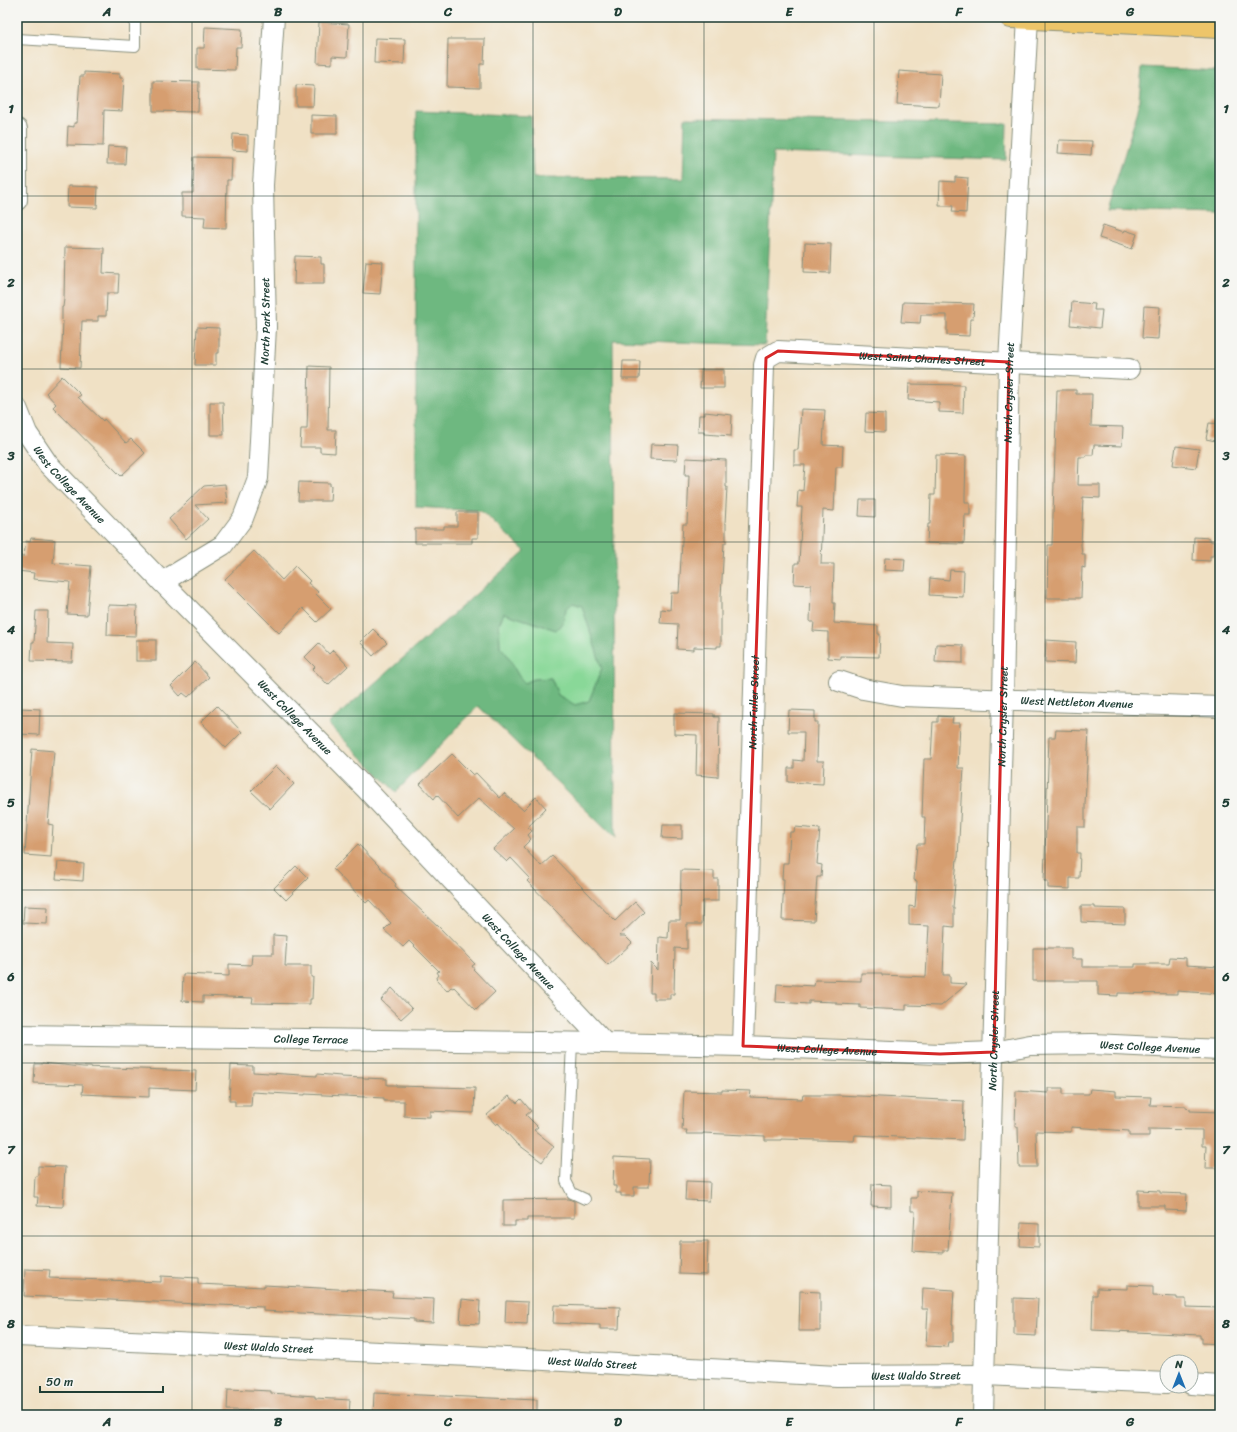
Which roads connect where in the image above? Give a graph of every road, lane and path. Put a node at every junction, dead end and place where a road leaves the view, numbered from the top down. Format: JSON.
{"nodes":[{"id":1,"x":135,"y":17,"type":"edge"},
{"id":2,"x":274,"y":17,"type":"edge"},
{"id":3,"x":1019,"y":17,"type":"edge"},
{"id":4,"x":1220,"y":27,"type":"edge"},
{"id":5,"x":17,"y":39,"type":"edge"},
{"id":6,"x":17,"y":129,"type":"edge"},
{"id":7,"x":17,"y":154,"type":"edge"},
{"id":8,"x":17,"y":200,"type":"edge"},
{"id":9,"x":766,"y":358,"type":"joint"},
{"id":10,"x":1009,"y":362,"type":"junction"},
{"id":11,"x":1129,"y":369,"type":"dead end"},
{"id":12,"x":17,"y":408,"type":"edge"},
{"id":13,"x":162,"y":582,"type":"junction"},
{"id":14,"x":839,"y":681,"type":"dead end"},
{"id":15,"x":1003,"y":700,"type":"junction"},
{"id":16,"x":1220,"y":707,"type":"edge"},
{"id":17,"x":17,"y":1035,"type":"edge"},
{"id":18,"x":572,"y":1042,"type":"junction"},
{"id":19,"x":605,"y":1043,"type":"junction"},
{"id":20,"x":743,"y":1046,"type":"junction"},
{"id":21,"x":1220,"y":1050,"type":"edge"},
{"id":22,"x":994,"y":1052,"type":"junction"},
{"id":23,"x":585,"y":1199,"type":"dead end"},
{"id":24,"x":17,"y":1336,"type":"edge"},
{"id":25,"x":985,"y":1375,"type":"junction"},
{"id":26,"x":1159,"y":1383,"type":"edge"},
{"id":27,"x":1199,"y":1385,"type":"edge"},
{"id":28,"x":1220,"y":1386,"type":"edge"},
{"id":29,"x":983,"y":1415,"type":"edge"}],
"edges":[{"from":1,"to":5,"type":"lane"},
{"from":2,"to":13,"type":"street","name":"North Park Street"},
{"from":3,"to":4,"type":"main road"},
{"from":3,"to":10,"type":"street","name":"North Crysler Street"},
{"from":6,"to":7,"type":"street"},
{"from":7,"to":8,"type":"street"},
{"from":9,"to":10,"type":"street","name":"West Saint Charles Street"},
{"from":9,"to":20,"type":"street","name":"North Fuller Street"},
{"from":10,"to":11,"type":"street","name":"West Saint Charles Street"},
{"from":10,"to":15,"type":"street","name":"North Crysler Street"},
{"from":12,"to":13,"type":"street","name":"West College Avenue"},
{"from":13,"to":19,"type":"street","name":"West College Avenue"},
{"from":14,"to":15,"type":"street","name":"West Nettleton Avenue"},
{"from":15,"to":16,"type":"street","name":"West Nettleton Avenue"},
{"from":15,"to":22,"type":"street","name":"North Crysler Street"},
{"from":17,"to":18,"type":"street","name":"College Terrace"},
{"from":18,"to":19,"type":"street","name":"College Terrace"},
{"from":18,"to":23,"type":"lane"},
{"from":19,"to":20,"type":"street","name":"West College Avenue"},
{"from":20,"to":22,"type":"street","name":"West College Avenue"},
{"from":21,"to":22,"type":"street","name":"West College Avenue"},
{"from":22,"to":25,"type":"street","name":"North Crysler Street"},
{"from":24,"to":25,"type":"street","name":"West Waldo Street"},
{"from":25,"to":26,"type":"street","name":"West Waldo Street"},
{"from":25,"to":29,"type":"street","name":"North Crysler Street"},
{"from":27,"to":28,"type":"street"}]}
